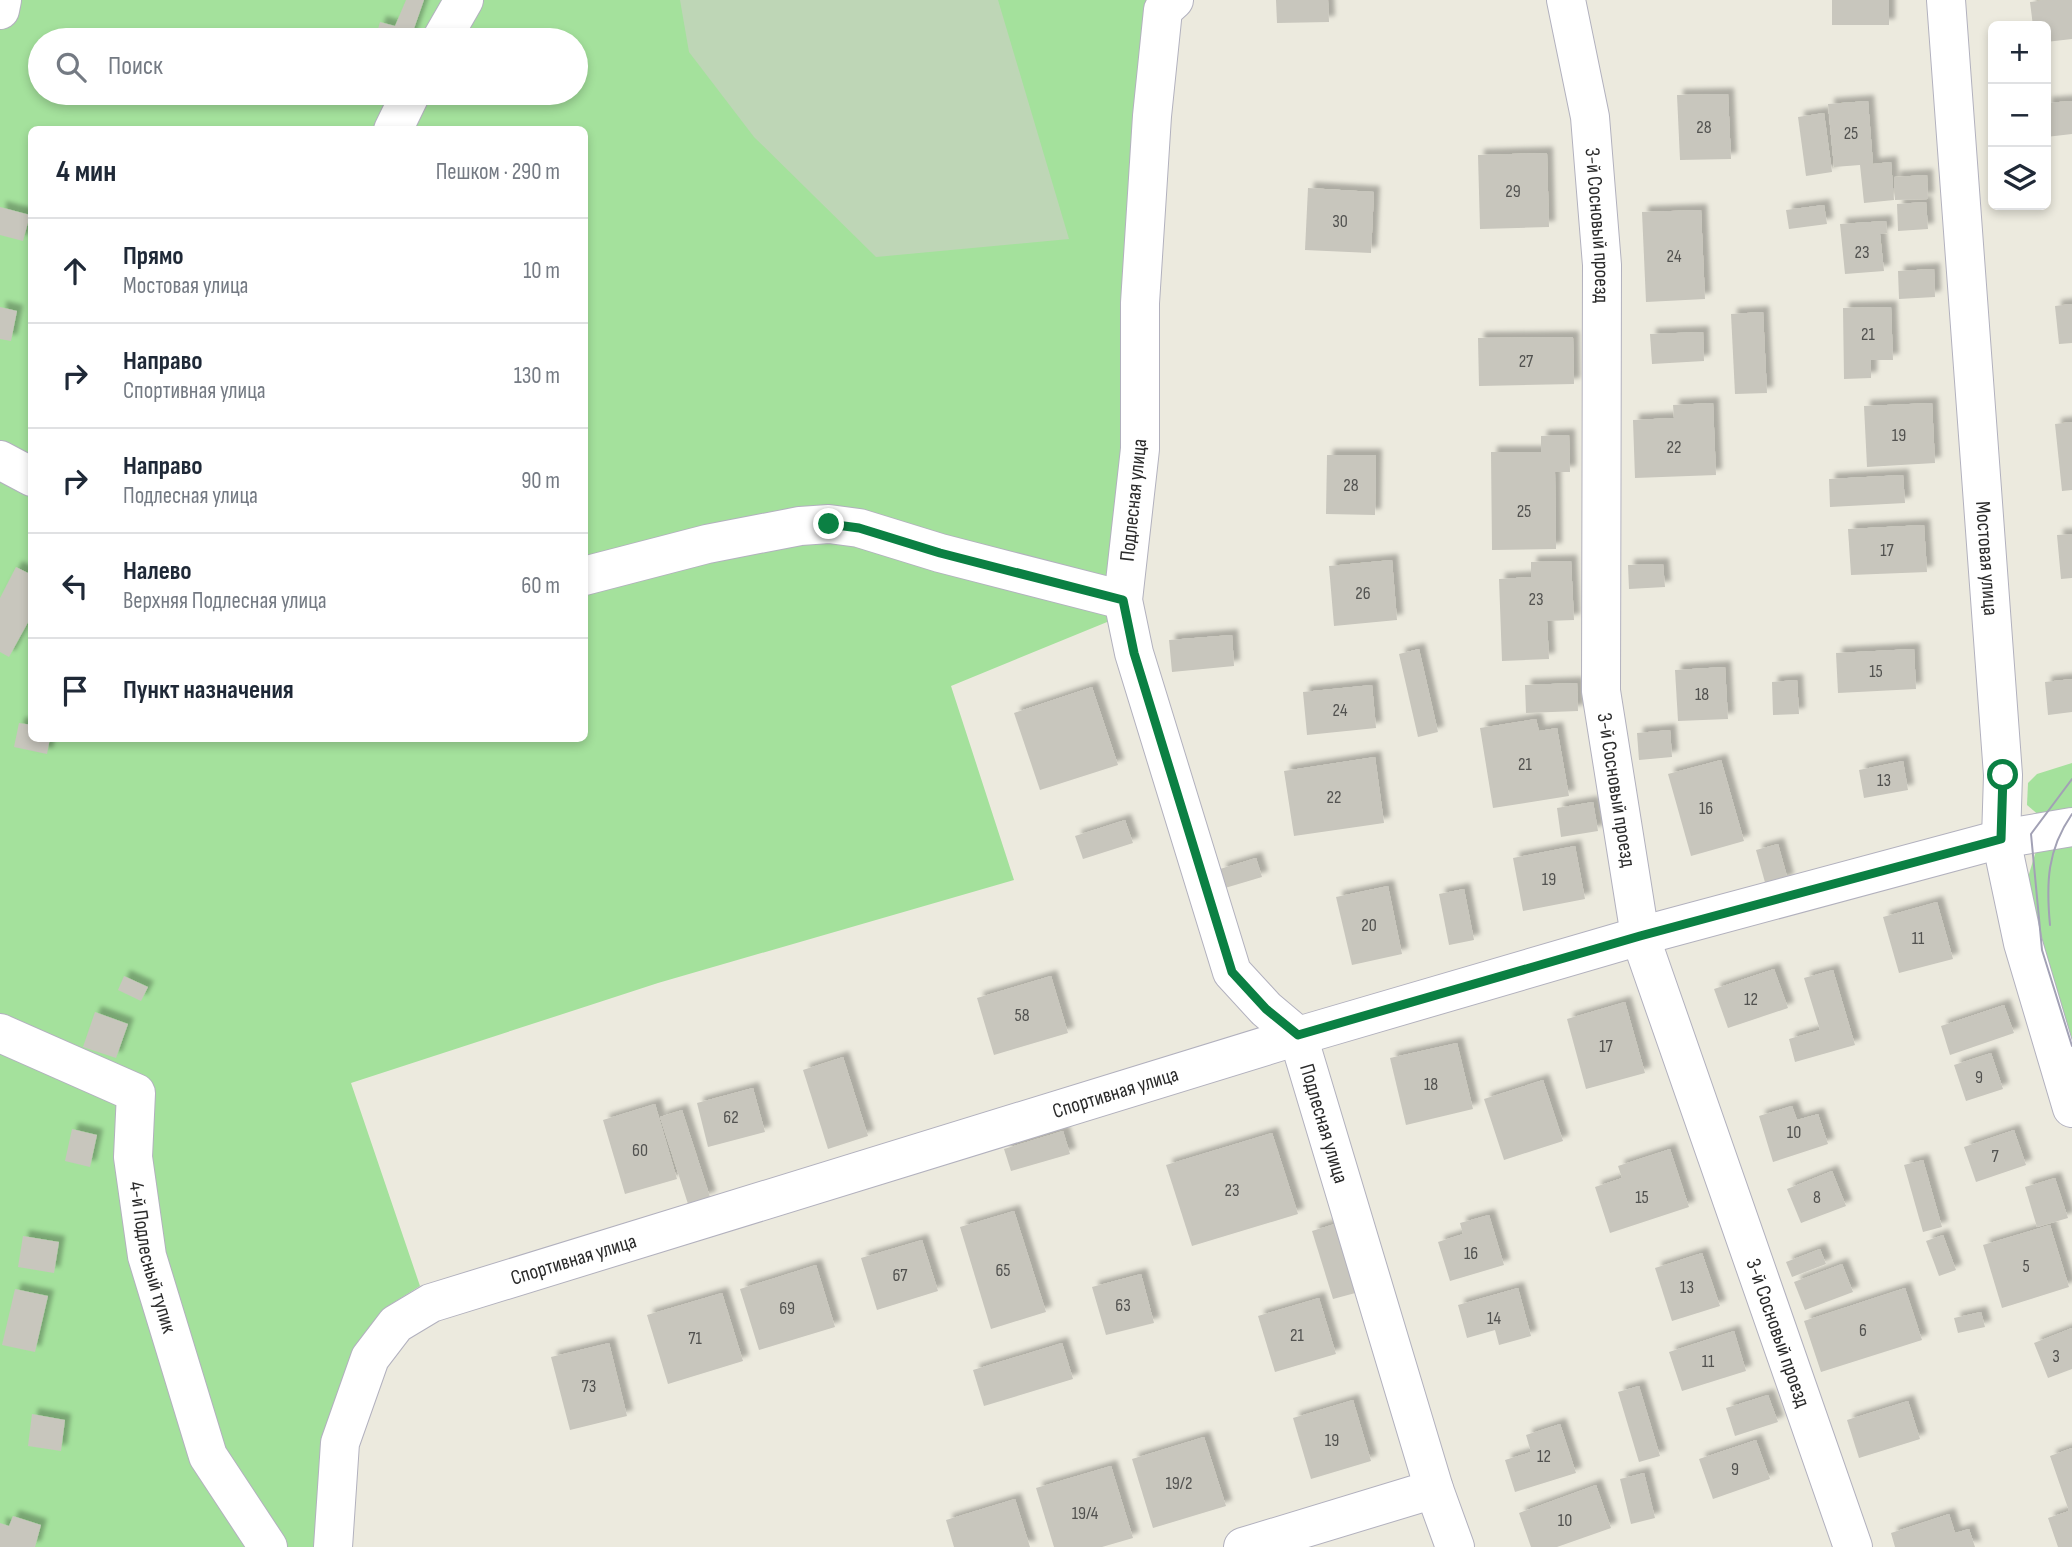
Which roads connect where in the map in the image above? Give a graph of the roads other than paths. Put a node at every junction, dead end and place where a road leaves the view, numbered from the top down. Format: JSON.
{"nodes":[{"id":1,"x":2,"y":0,"type":"edge"},
{"id":2,"x":464,"y":0,"type":"edge"},
{"id":3,"x":1566,"y":0,"type":"edge"},
{"id":4,"x":1946,"y":0,"type":"edge"},
{"id":5,"x":1166,"y":3,"type":"edge"},
{"id":6,"x":0,"y":10,"type":"edge"},
{"id":7,"x":448,"y":28,"type":"edge"},
{"id":8,"x":405,"y":105,"type":"edge"},
{"id":9,"x":395,"y":126,"type":"edge"},
{"id":10,"x":0,"y":460,"type":"edge"},
{"id":11,"x":28,"y":475,"type":"edge"},
{"id":12,"x":588,"y":575,"type":"edge"},
{"id":13,"x":1123,"y":600,"type":"junction"},
{"id":14,"x":2072,"y":827,"type":"edge"},
{"id":15,"x":2001,"y":839,"type":"junction"},
{"id":16,"x":1640,"y":936,"type":"junction"},
{"id":17,"x":0,"y":1033,"type":"edge"},
{"id":18,"x":1298,"y":1035,"type":"junction"},
{"id":19,"x":2072,"y":1108,"type":"edge"},
{"id":20,"x":1434,"y":1489,"type":"junction"},
{"id":21,"x":268,"y":1547,"type":"edge"},
{"id":22,"x":333,"y":1547,"type":"edge"},
{"id":23,"x":1243,"y":1547,"type":"edge"},
{"id":24,"x":1455,"y":1547,"type":"edge"},
{"id":25,"x":1853,"y":1547,"type":"edge"}],
"edges":[{"from":1,"to":6,"type":"street"},
{"from":2,"to":7,"type":"street"},
{"from":3,"to":16,"type":"street","name":"3-й Сосновый проезд"},
{"from":4,"to":15,"type":"street","name":"Мостовая улица"},
{"from":5,"to":13,"type":"street","name":"Подлесная улица"},
{"from":8,"to":9,"type":"street"},
{"from":10,"to":11,"type":"street"},
{"from":12,"to":13,"type":"street"},
{"from":13,"to":18,"type":"street","name":"Подлесная улица"},
{"from":14,"to":15,"type":"street","name":"Спортивная улица"},
{"from":15,"to":16,"type":"street","name":"Спортивная улица"},
{"from":15,"to":19,"type":"street","name":"Мостовая улица"},
{"from":16,"to":18,"type":"street","name":"Спортивная улица"},
{"from":16,"to":25,"type":"street","name":"3-й Сосновый проезд"},
{"from":17,"to":21,"type":"street","name":"4-й Подлесный тупик"},
{"from":18,"to":20,"type":"street","name":"Подлесная улица"},
{"from":18,"to":22,"type":"street","name":"Спортивная улица"},
{"from":20,"to":23,"type":"street"},
{"from":20,"to":24,"type":"street","name":"Подлесная улица"}]}
